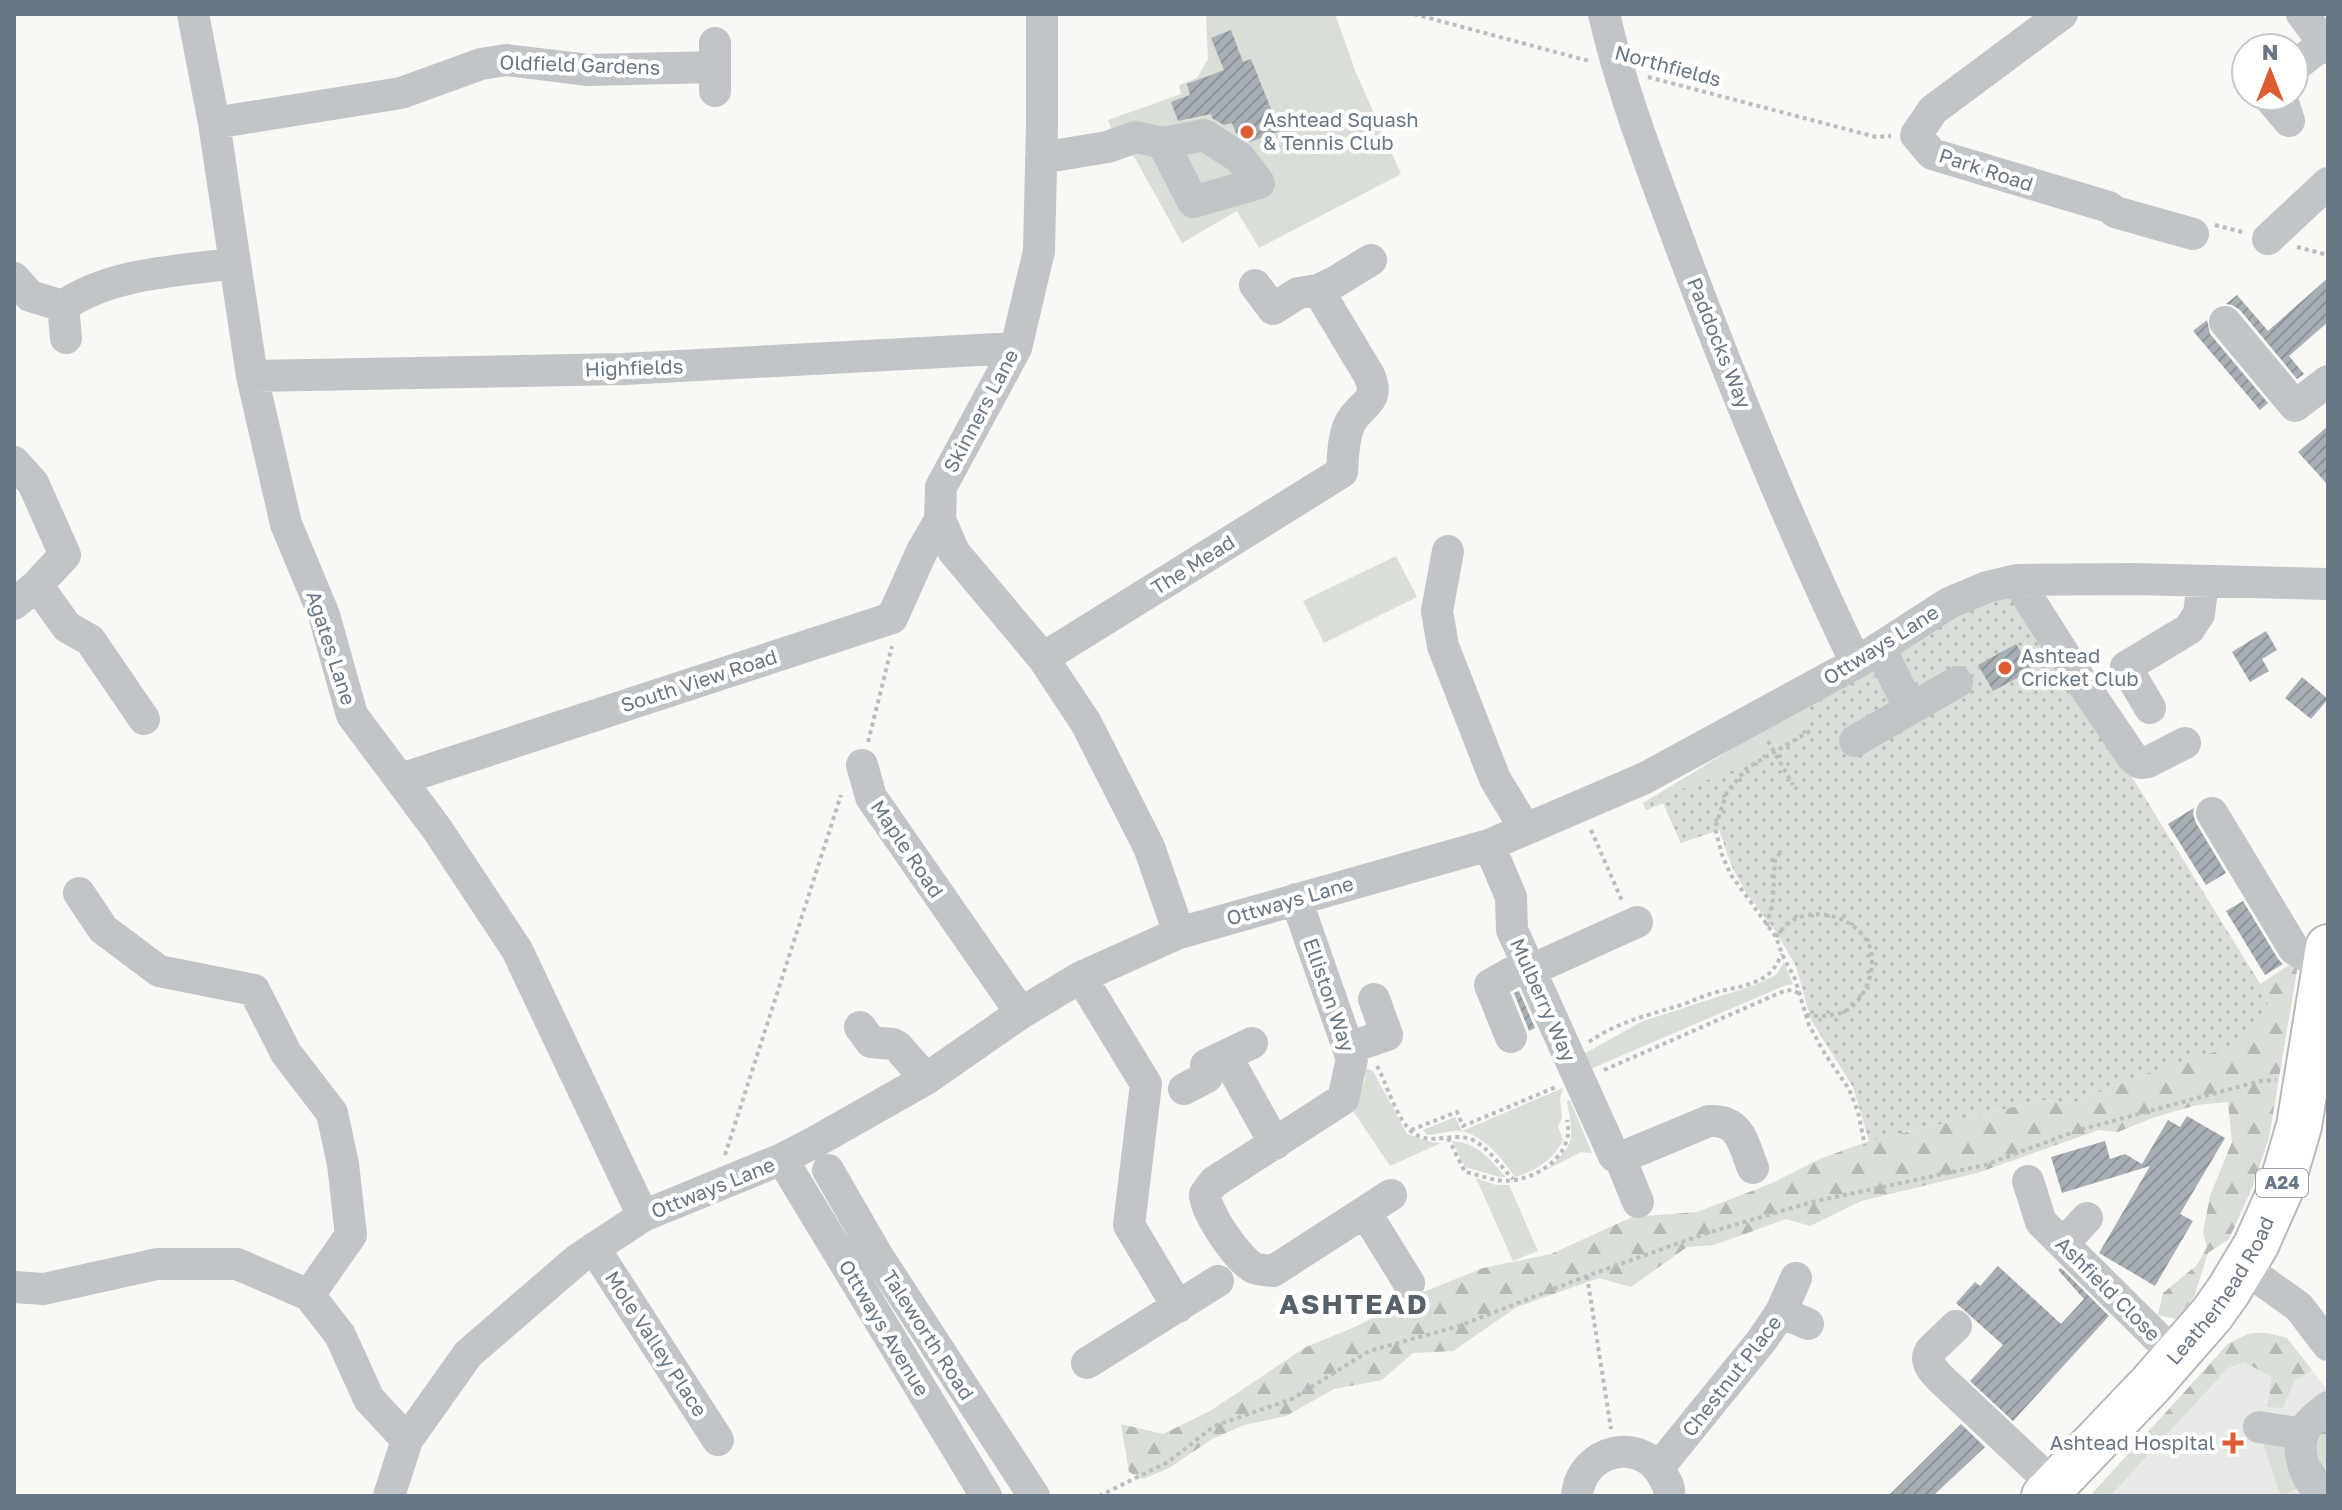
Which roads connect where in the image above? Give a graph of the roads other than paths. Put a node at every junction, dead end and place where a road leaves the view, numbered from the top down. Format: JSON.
{"nodes":[{"id":1,"x":193,"y":14,"type":"edge"},
{"id":2,"x":1042,"y":14,"type":"edge"},
{"id":3,"x":1604,"y":14,"type":"edge"},
{"id":4,"x":2062,"y":14,"type":"edge"},
{"id":5,"x":715,"y":67,"type":"dead end"},
{"id":6,"x":2281,"y":112,"type":"edge"},
{"id":7,"x":2286,"y":112,"type":"edge"},
{"id":8,"x":214,"y":123,"type":"junction"},
{"id":9,"x":1163,"y":143,"type":"dead end"},
{"id":10,"x":1041,"y":158,"type":"junction"},
{"id":11,"x":2328,"y":183,"type":"edge"},
{"id":12,"x":2193,"y":234,"type":"dead end"},
{"id":13,"x":2268,"y":239,"type":"dead end"},
{"id":14,"x":1371,"y":260,"type":"dead end"},
{"id":15,"x":235,"y":263,"type":"junction"},
{"id":16,"x":14,"y":278,"type":"edge"},
{"id":17,"x":1255,"y":285,"type":"dead end"},
{"id":18,"x":1318,"y":290,"type":"junction"},
{"id":19,"x":63,"y":306,"type":"junction"},
{"id":20,"x":2225,"y":322,"type":"dead end"},
{"id":21,"x":66,"y":338,"type":"dead end"},
{"id":22,"x":1016,"y":348,"type":"junction"},
{"id":23,"x":252,"y":376,"type":"junction"},
{"id":24,"x":2328,"y":381,"type":"edge"},
{"id":25,"x":14,"y":462,"type":"edge"},
{"id":26,"x":940,"y":520,"type":"junction"},
{"id":27,"x":1448,"y":551,"type":"dead end"},
{"id":28,"x":2017,"y":580,"type":"junction"},
{"id":29,"x":2203,"y":581,"type":"junction"},
{"id":30,"x":2328,"y":584,"type":"edge"},
{"id":31,"x":26,"y":594,"type":"edge"},
{"id":32,"x":1868,"y":655,"type":"junction"},
{"id":33,"x":1043,"y":658,"type":"junction"},
{"id":34,"x":1957,"y":682,"type":"dead end"},
{"id":35,"x":2150,"y":708,"type":"dead end"},
{"id":36,"x":1910,"y":709,"type":"junction"},
{"id":37,"x":144,"y":719,"type":"dead end"},
{"id":38,"x":1855,"y":741,"type":"dead end"},
{"id":39,"x":2185,"y":743,"type":"dead end"},
{"id":40,"x":862,"y":765,"type":"road end"},
{"id":41,"x":401,"y":779,"type":"junction"},
{"id":42,"x":2212,"y":813,"type":"dead end"},
{"id":43,"x":1529,"y":828,"type":"junction"},
{"id":44,"x":1489,"y":845,"type":"junction"},
{"id":45,"x":79,"y":893,"type":"dead end"},
{"id":46,"x":1296,"y":899,"type":"junction"},
{"id":47,"x":1635,"y":924,"type":"road end"},
{"id":48,"x":1179,"y":933,"type":"junction"},
{"id":49,"x":2326,"y":956,"type":"edge"},
{"id":50,"x":1529,"y":967,"type":"junction"},
{"id":51,"x":1081,"y":977,"type":"junction"},
{"id":52,"x":1374,"y":999,"type":"dead end"},
{"id":53,"x":1021,"y":1013,"type":"junction"},
{"id":54,"x":860,"y":1027,"type":"dead end"},
{"id":55,"x":1511,"y":1037,"type":"dead end"},
{"id":56,"x":1350,"y":1054,"type":"junction"},
{"id":57,"x":2306,"y":1074,"type":"edge"},
{"id":58,"x":926,"y":1079,"type":"junction"},
{"id":59,"x":1184,"y":1089,"type":"dead end"},
{"id":60,"x":1275,"y":1144,"type":"junction"},
{"id":61,"x":1616,"y":1155,"type":"junction"},
{"id":62,"x":782,"y":1159,"type":"junction"},
{"id":63,"x":1753,"y":1168,"type":"dead end"},
{"id":64,"x":828,"y":1170,"type":"dead end"},
{"id":65,"x":2028,"y":1181,"type":"dead end"},
{"id":66,"x":1638,"y":1202,"type":"dead end"},
{"id":67,"x":643,"y":1216,"type":"junction"},
{"id":68,"x":2087,"y":1218,"type":"dead end"},
{"id":69,"x":2052,"y":1233,"type":"junction"},
{"id":70,"x":594,"y":1248,"type":"junction"},
{"id":71,"x":2243,"y":1267,"type":"junction"},
{"id":72,"x":1796,"y":1278,"type":"dead end"},
{"id":73,"x":1218,"y":1281,"type":"dead end"},
{"id":74,"x":1409,"y":1283,"type":"dead end"},
{"id":75,"x":14,"y":1287,"type":"edge"},
{"id":76,"x":309,"y":1295,"type":"junction"},
{"id":77,"x":1178,"y":1307,"type":"junction"},
{"id":78,"x":1956,"y":1326,"type":"dead end"},
{"id":79,"x":2328,"y":1345,"type":"edge"},
{"id":80,"x":2176,"y":1356,"type":"junction"},
{"id":81,"x":1087,"y":1363,"type":"dead end"},
{"id":82,"x":2328,"y":1407,"type":"edge"},
{"id":83,"x":2259,"y":1427,"type":"dead end"},
{"id":84,"x":2303,"y":1434,"type":"junction"},
{"id":85,"x":407,"y":1440,"type":"junction"},
{"id":86,"x":718,"y":1440,"type":"dead end"},
{"id":87,"x":1664,"y":1482,"type":"edge"},
{"id":88,"x":2049,"y":1491,"type":"edge"},
{"id":89,"x":389,"y":1496,"type":"edge"},
{"id":90,"x":986,"y":1496,"type":"edge"},
{"id":91,"x":1034,"y":1496,"type":"edge"},
{"id":92,"x":1577,"y":1496,"type":"edge"},
{"id":93,"x":2324,"y":1496,"type":"edge"}],
"edges":[{"from":1,"to":8,"type":"street","name":"Agates Lane"},
{"from":2,"to":10,"type":"street","name":"Skinners Lane"},
{"from":3,"to":32,"type":"street","name":"Paddocks Way"},
{"from":4,"to":12,"type":"street","name":"Park Road"},
{"from":5,"to":8,"type":"street","name":"Oldfield Gardens"},
{"from":6,"to":7,"type":"street"},
{"from":8,"to":15,"type":"street","name":"Agates Lane"},
{"from":9,"to":10,"type":"street"},
{"from":10,"to":22,"type":"street","name":"Skinners Lane"},
{"from":11,"to":13,"type":"street"},
{"from":14,"to":18,"type":"street"},
{"from":15,"to":19,"type":"street"},
{"from":15,"to":23,"type":"street","name":"Agates Lane"},
{"from":16,"to":19,"type":"street"},
{"from":17,"to":18,"type":"street"},
{"from":18,"to":33,"type":"street","name":"The Mead"},
{"from":19,"to":21,"type":"street"},
{"from":20,"to":24,"type":"street"},
{"from":22,"to":23,"type":"street","name":"Highfields"},
{"from":22,"to":26,"type":"street","name":"Skinners Lane"},
{"from":23,"to":41,"type":"street","name":"Agates Lane"},
{"from":25,"to":31,"type":"street"},
{"from":26,"to":33,"type":"street"},
{"from":26,"to":41,"type":"street","name":"South View Road"},
{"from":27,"to":43,"type":"street"},
{"from":28,"to":29,"type":"street","name":"Ottways Lane"},
{"from":28,"to":32,"type":"street","name":"Ottways Lane"},
{"from":28,"to":39,"type":"street"},
{"from":29,"to":30,"type":"street","name":"Ottways Lane"},
{"from":29,"to":35,"type":"street"},
{"from":31,"to":37,"type":"street"},
{"from":32,"to":36,"type":"street","name":"Paddocks Way"},
{"from":32,"to":43,"type":"street","name":"Ottways Lane"},
{"from":33,"to":48,"type":"street"},
{"from":34,"to":36,"type":"street"},
{"from":36,"to":38,"type":"street"},
{"from":40,"to":53,"type":"street","name":"Maple Road"},
{"from":41,"to":67,"type":"street","name":"Agates Lane"},
{"from":42,"to":49,"type":"street"},
{"from":43,"to":44,"type":"street","name":"Ottways Lane"},
{"from":44,"to":46,"type":"street","name":"Ottways Lane"},
{"from":44,"to":50,"type":"street","name":"Mulberry Way"},
{"from":45,"to":76,"type":"street"},
{"from":46,"to":48,"type":"street","name":"Ottways Lane"},
{"from":46,"to":56,"type":"street","name":"Elliston Way"},
{"from":47,"to":50,"type":"street"},
{"from":48,"to":51,"type":"street","name":"Ottways Lane"},
{"from":49,"to":57,"type":"highway","name":"Leatherhead Road","number":"A24"},
{"from":50,"to":55,"type":"street"},
{"from":50,"to":61,"type":"street","name":"Mulberry Way"},
{"from":51,"to":53,"type":"street","name":"Ottways Lane"},
{"from":51,"to":77,"type":"street"},
{"from":52,"to":56,"type":"street"},
{"from":53,"to":58,"type":"street","name":"Ottways Lane"},
{"from":54,"to":58,"type":"street"},
{"from":56,"to":60,"type":"street","name":"Elliston Way"},
{"from":57,"to":71,"type":"highway","name":"Leatherhead Road","number":"A24"},
{"from":58,"to":62,"type":"street","name":"Ottways Lane"},
{"from":59,"to":60,"type":"street"},
{"from":60,"to":74,"type":"street","name":"Elliston Way"},
{"from":61,"to":63,"type":"street"},
{"from":61,"to":66,"type":"street","name":"Mulberry Way"},
{"from":62,"to":67,"type":"street","name":"Ottways Lane"},
{"from":62,"to":90,"type":"street","name":"Ottways Avenue"},
{"from":64,"to":91,"type":"street","name":"Taleworth Road"},
{"from":65,"to":69,"type":"street"},
{"from":67,"to":70,"type":"street","name":"Ottways Lane"},
{"from":68,"to":69,"type":"street"},
{"from":69,"to":80,"type":"street","name":"Ashfield Close"},
{"from":70,"to":85,"type":"street","name":"Ottways Lane"},
{"from":70,"to":86,"type":"street","name":"Mole Valley Place"},
{"from":71,"to":79,"type":"street"},
{"from":71,"to":80,"type":"highway","name":"Leatherhead Road","number":"A24"},
{"from":72,"to":87,"type":"street","name":"Chestnut Place"},
{"from":73,"to":77,"type":"street"},
{"from":75,"to":76,"type":"street"},
{"from":76,"to":85,"type":"street"},
{"from":77,"to":81,"type":"street"},
{"from":78,"to":88,"type":"street"},
{"from":80,"to":88,"type":"highway","name":"Leatherhead Road","number":"A24"},
{"from":82,"to":84,"type":"street"},
{"from":83,"to":84,"type":"street"},
{"from":84,"to":93,"type":"street"},
{"from":85,"to":89,"type":"street","name":"Ottways Lane"},
{"from":87,"to":92,"type":"street"}]}
